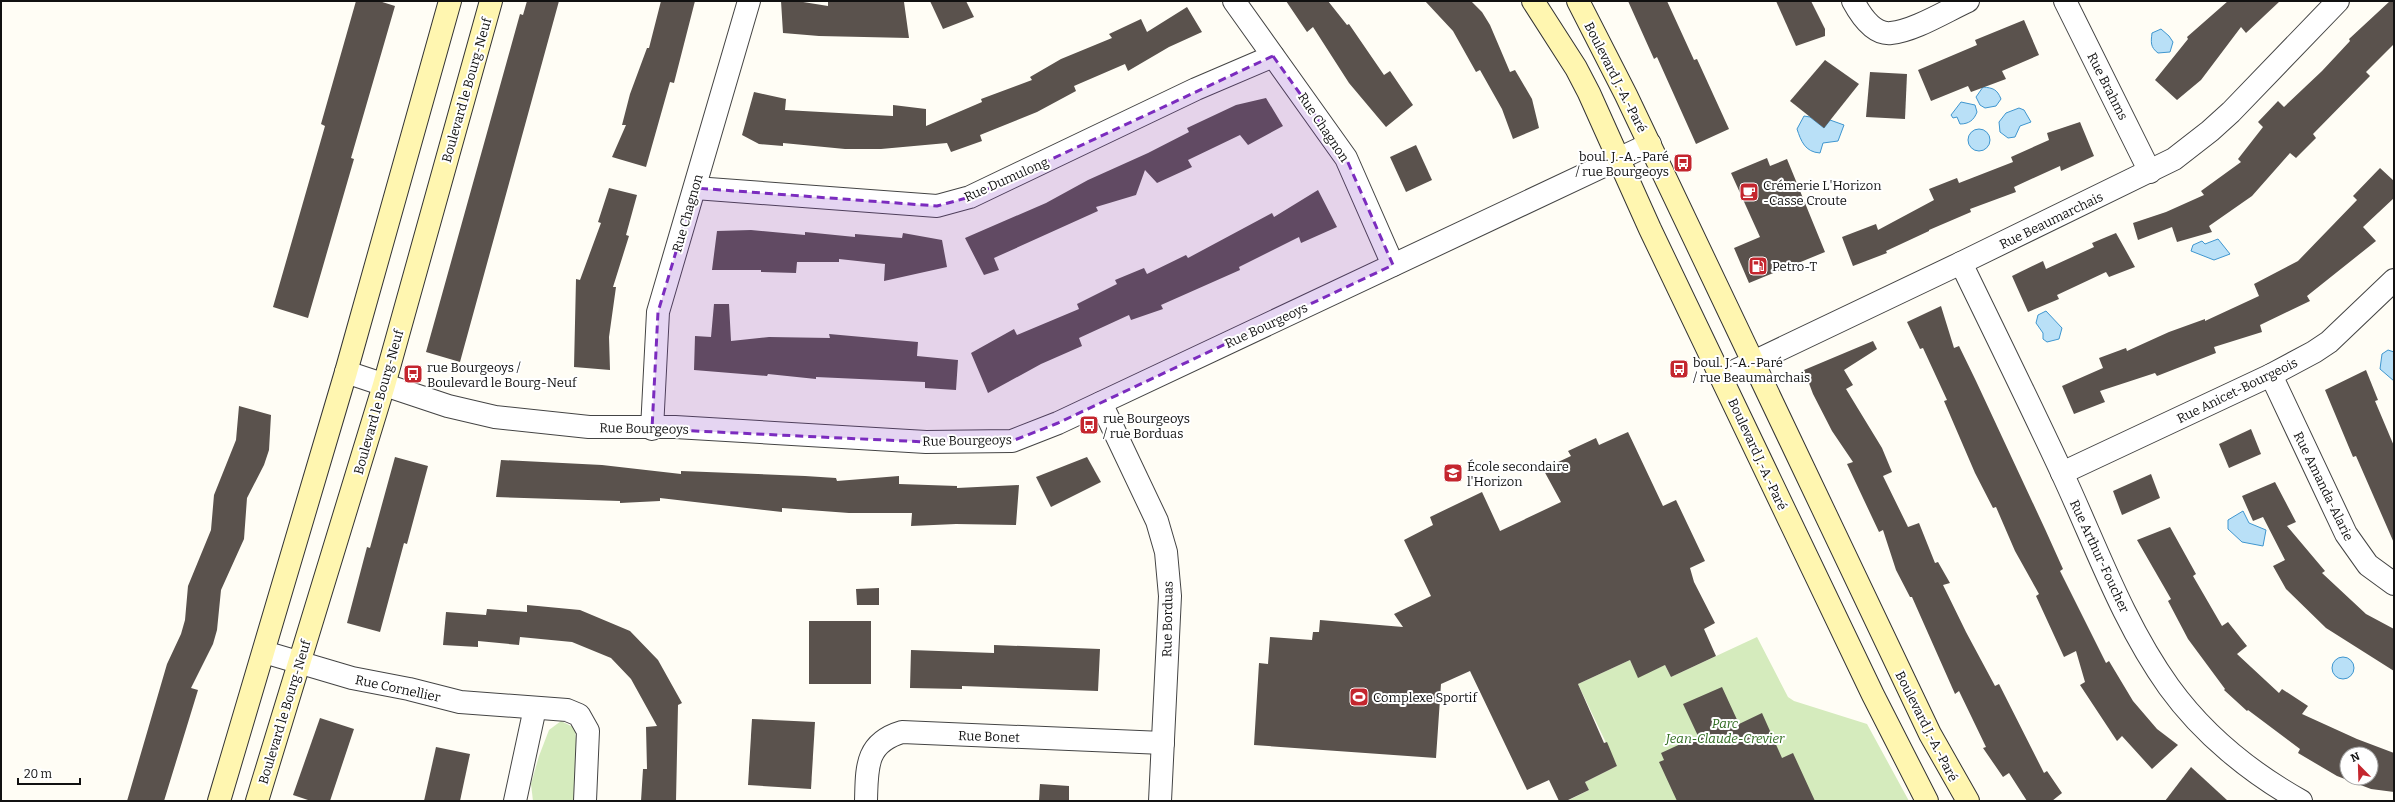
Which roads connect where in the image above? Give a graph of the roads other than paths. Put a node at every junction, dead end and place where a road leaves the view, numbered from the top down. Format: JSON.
{"nodes":[{"id":1,"x":450,"y":1,"type":"edge"},
{"id":2,"x":491,"y":1,"type":"edge"},
{"id":3,"x":749,"y":1,"type":"edge"},
{"id":4,"x":1234,"y":1,"type":"edge"},
{"id":5,"x":1533,"y":1,"type":"edge"},
{"id":6,"x":1578,"y":1,"type":"edge"},
{"id":7,"x":1853,"y":1,"type":"edge"},
{"id":8,"x":1968,"y":1,"type":"edge"},
{"id":9,"x":2065,"y":1,"type":"edge"},
{"id":10,"x":2338,"y":1,"type":"edge"},
{"id":11,"x":1273,"y":56,"type":"junction"},
{"id":12,"x":1650,"y":144,"type":"junction"},
{"id":13,"x":1618,"y":158,"type":"junction"},
{"id":14,"x":2150,"y":172,"type":"junction"},
{"id":15,"x":695,"y":188,"type":"junction"},
{"id":16,"x":1962,"y":263,"type":"junction"},
{"id":17,"x":1393,"y":265,"type":"junction"},
{"id":18,"x":2394,"y":280,"type":"edge"},
{"id":19,"x":1753,"y":362,"type":"junction"},
{"id":20,"x":346,"y":372,"type":"junction"},
{"id":21,"x":2271,"y":375,"type":"junction"},
{"id":22,"x":1722,"y":377,"type":"junction"},
{"id":23,"x":384,"y":385,"type":"junction"},
{"id":24,"x":1101,"y":403,"type":"junction"},
{"id":25,"x":652,"y":428,"type":"junction"},
{"id":26,"x":2062,"y":473,"type":"junction"},
{"id":27,"x":2394,"y":584,"type":"edge"},
{"id":28,"x":264,"y":652,"type":"junction"},
{"id":29,"x":300,"y":662,"type":"junction"},
{"id":30,"x":535,"y":708,"type":"junction"},
{"id":31,"x":1163,"y":743,"type":"junction"},
{"id":32,"x":219,"y":801,"type":"edge"},
{"id":33,"x":257,"y":801,"type":"edge"},
{"id":34,"x":515,"y":801,"type":"edge"},
{"id":35,"x":585,"y":801,"type":"edge"},
{"id":36,"x":866,"y":801,"type":"edge"},
{"id":37,"x":1160,"y":801,"type":"edge"},
{"id":38,"x":1927,"y":801,"type":"edge"},
{"id":39,"x":1968,"y":801,"type":"edge"},
{"id":40,"x":2301,"y":801,"type":"edge"}],
"edges":[{"from":1,"to":20,"type":"street"},
{"from":2,"to":23,"type":"street","name":"Boulevard le Bourg-Neuf"},
{"from":3,"to":15,"type":"street","name":"Rue Chagnon"},
{"from":4,"to":11,"type":"street","name":"Rue Chagnon"},
{"from":5,"to":13,"type":"street","name":"Boulevard J.-A.-Paré"},
{"from":6,"to":12,"type":"street","name":"Boulevard J.-A.-Paré"},
{"from":7,"to":8,"type":"street"},
{"from":9,"to":14,"type":"street","name":"Rue Brahms"},
{"from":10,"to":14,"type":"street","name":"Rue Beaumarchais"},
{"from":11,"to":15,"type":"street","name":"Rue Dumulong"},
{"from":11,"to":17,"type":"street","name":"Rue Chagnon"},
{"from":12,"to":13,"type":"street","name":"Rue Bourgeoys"},
{"from":12,"to":19,"type":"street","name":"Boulevard J.-A.-Paré"},
{"from":13,"to":17,"type":"street","name":"Rue Bourgeoys"},
{"from":13,"to":22,"type":"street","name":"Boulevard J.-A.-Paré"},
{"from":14,"to":16,"type":"street","name":"Rue Beaumarchais"},
{"from":15,"to":25,"type":"street","name":"Rue Chagnon"},
{"from":16,"to":19,"type":"street","name":"Rue Beaumarchais"},
{"from":16,"to":26,"type":"street","name":"Rue Arthur-Foucher"},
{"from":17,"to":24,"type":"street","name":"Rue Bourgeoys"},
{"from":18,"to":21,"type":"street","name":"Rue Anicet-Bourgeois"},
{"from":19,"to":22,"type":"street","name":"Rue Beaumarchais"},
{"from":19,"to":39,"type":"street","name":"Boulevard J.-A.-Paré"},
{"from":20,"to":23,"type":"street","name":"Rue Bourgeoys"},
{"from":20,"to":28,"type":"street"},
{"from":21,"to":26,"type":"street","name":"Rue Anicet-Bourgeois"},
{"from":21,"to":27,"type":"street","name":"Rue Amanda-Alarie"},
{"from":22,"to":38,"type":"street","name":"Boulevard J.-A.-Paré"},
{"from":23,"to":25,"type":"street","name":"Rue Bourgeoys"},
{"from":23,"to":29,"type":"street","name":"Boulevard le Bourg-Neuf"},
{"from":24,"to":25,"type":"street","name":"Rue Bourgeoys"},
{"from":24,"to":31,"type":"street","name":"Rue Borduas"},
{"from":26,"to":40,"type":"street","name":"Rue Arthur-Foucher"},
{"from":28,"to":29,"type":"street","name":"Rue Cornellier"},
{"from":28,"to":32,"type":"street"},
{"from":29,"to":30,"type":"street","name":"Rue Cornellier"},
{"from":29,"to":33,"type":"street","name":"Boulevard le Bourg-Neuf"},
{"from":30,"to":34,"type":"street"},
{"from":30,"to":35,"type":"street","name":"Rue Cornellier"},
{"from":31,"to":36,"type":"street","name":"Rue Bonet"},
{"from":31,"to":37,"type":"street","name":"Rue Borduas"}]}
